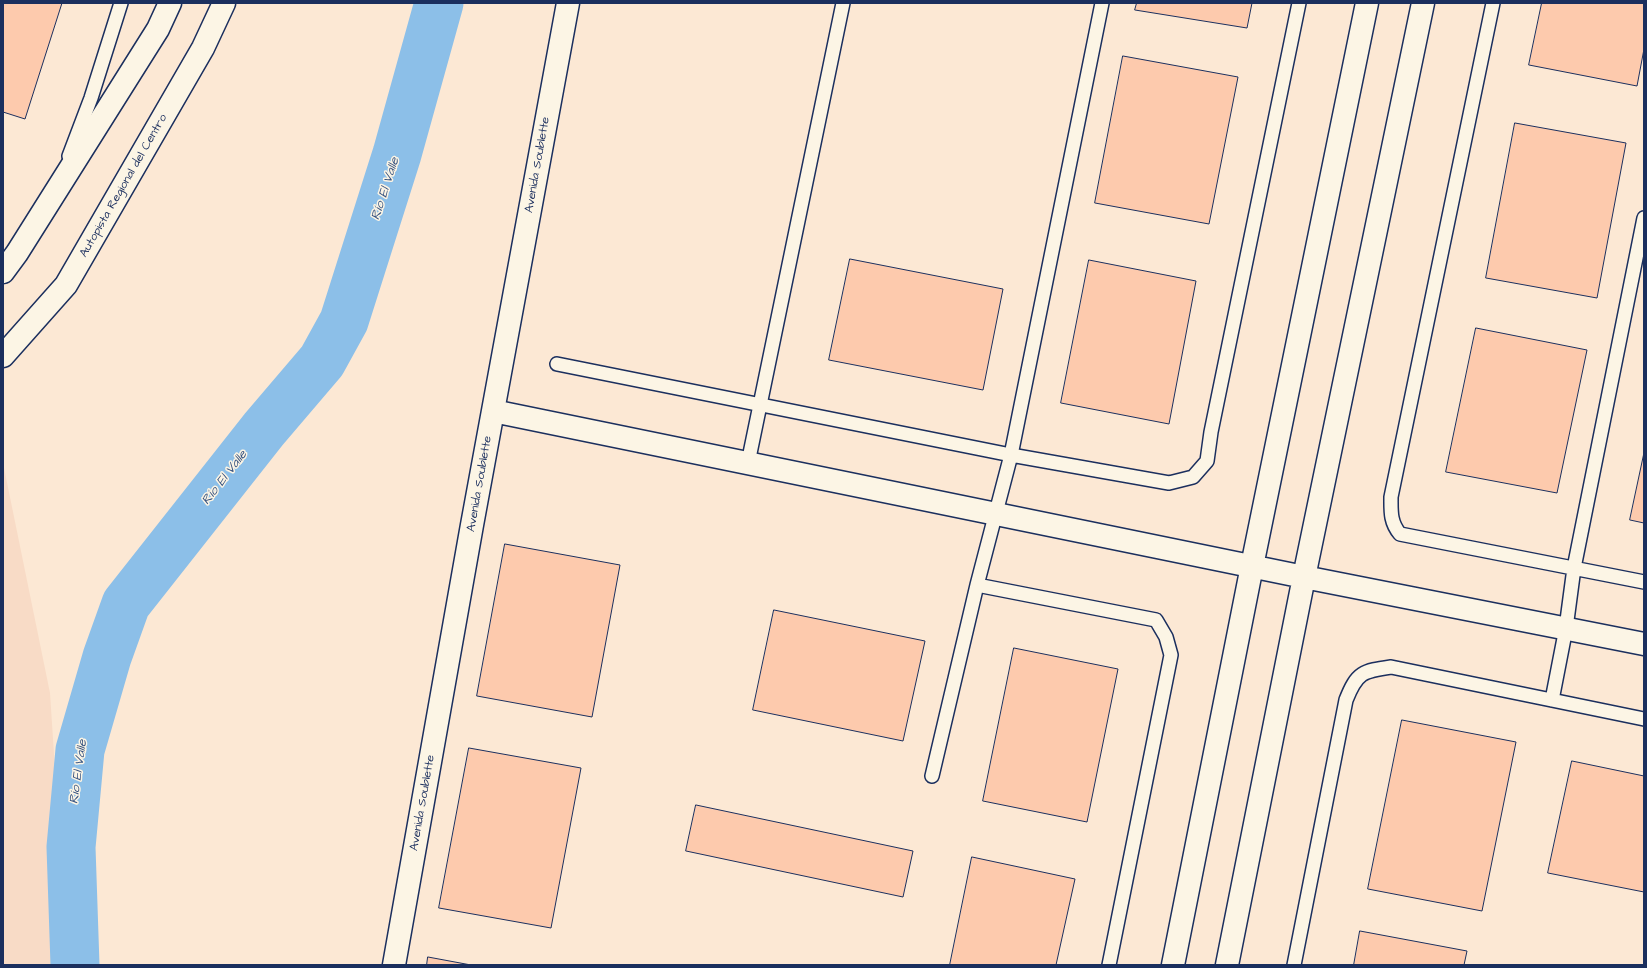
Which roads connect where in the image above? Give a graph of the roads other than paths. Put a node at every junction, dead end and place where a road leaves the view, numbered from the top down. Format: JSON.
{"nodes":[{"id":1,"x":122,"y":3,"type":"edge"},
{"id":2,"x":170,"y":3,"type":"edge"},
{"id":3,"x":224,"y":3,"type":"edge"},
{"id":4,"x":568,"y":3,"type":"edge"},
{"id":5,"x":843,"y":3,"type":"edge"},
{"id":6,"x":1102,"y":3,"type":"edge"},
{"id":7,"x":1299,"y":3,"type":"edge"},
{"id":8,"x":1367,"y":3,"type":"edge"},
{"id":9,"x":1423,"y":3,"type":"edge"},
{"id":10,"x":1493,"y":3,"type":"edge"},
{"id":11,"x":58,"y":186,"type":"junction"},
{"id":12,"x":1644,"y":218,"type":"edge"},
{"id":13,"x":3,"y":272,"type":"edge"},
{"id":14,"x":3,"y":356,"type":"edge"},
{"id":15,"x":557,"y":364,"type":"dead end"},
{"id":16,"x":760,"y":405,"type":"junction"},
{"id":17,"x":493,"y":411,"type":"junction"},
{"id":18,"x":1011,"y":455,"type":"junction"},
{"id":19,"x":748,"y":463,"type":"junction"},
{"id":20,"x":995,"y":513,"type":"junction"},
{"id":21,"x":1252,"y":566,"type":"junction"},
{"id":22,"x":1574,"y":568,"type":"junction"},
{"id":23,"x":1304,"y":577,"type":"junction"},
{"id":24,"x":1644,"y":582,"type":"edge"},
{"id":25,"x":977,"y":584,"type":"junction"},
{"id":26,"x":1566,"y":628,"type":"junction"},
{"id":27,"x":1644,"y":644,"type":"edge"},
{"id":28,"x":1552,"y":700,"type":"junction"},
{"id":29,"x":1644,"y":719,"type":"edge"},
{"id":30,"x":932,"y":776,"type":"dead end"},
{"id":31,"x":394,"y":965,"type":"edge"},
{"id":32,"x":1109,"y":965,"type":"edge"},
{"id":33,"x":1173,"y":965,"type":"edge"},
{"id":34,"x":1227,"y":965,"type":"edge"},
{"id":35,"x":1294,"y":965,"type":"edge"}],
"edges":[{"from":1,"to":11,"type":"lane"},
{"from":2,"to":11,"type":"main road"},
{"from":3,"to":14,"type":"main road","name":"Autopista Regional del Centro"},
{"from":4,"to":17,"type":"main road","name":"Avenida Soublette"},
{"from":5,"to":16,"type":"lane"},
{"from":6,"to":18,"type":"lane"},
{"from":7,"to":18,"type":"lane"},
{"from":8,"to":21,"type":"main road"},
{"from":9,"to":23,"type":"main road"},
{"from":10,"to":22,"type":"lane"},
{"from":11,"to":13,"type":"main road"},
{"from":12,"to":22,"type":"lane"},
{"from":15,"to":16,"type":"lane"},
{"from":16,"to":18,"type":"lane"},
{"from":16,"to":19,"type":"lane"},
{"from":17,"to":19,"type":"main road"},
{"from":17,"to":31,"type":"main road","name":"Avenida Soublette"},
{"from":18,"to":20,"type":"lane"},
{"from":19,"to":20,"type":"main road"},
{"from":20,"to":21,"type":"main road"},
{"from":20,"to":25,"type":"lane"},
{"from":21,"to":23,"type":"main road"},
{"from":21,"to":33,"type":"main road"},
{"from":22,"to":24,"type":"lane"},
{"from":22,"to":26,"type":"lane"},
{"from":23,"to":26,"type":"main road"},
{"from":23,"to":34,"type":"main road"},
{"from":25,"to":30,"type":"lane"},
{"from":25,"to":32,"type":"lane"},
{"from":26,"to":27,"type":"main road"},
{"from":26,"to":28,"type":"lane"},
{"from":28,"to":29,"type":"lane"},
{"from":28,"to":35,"type":"lane"}]}
